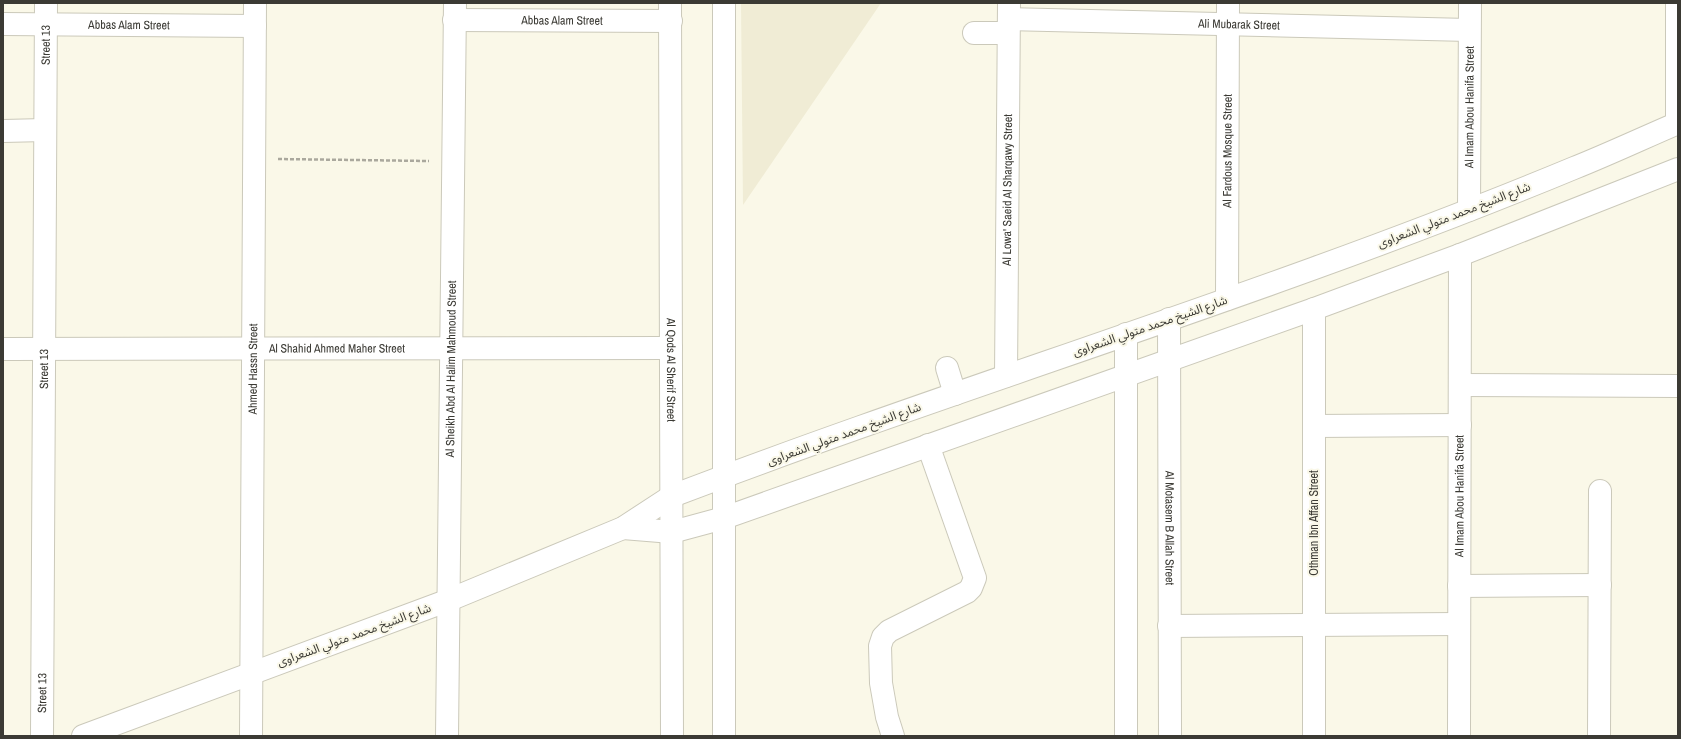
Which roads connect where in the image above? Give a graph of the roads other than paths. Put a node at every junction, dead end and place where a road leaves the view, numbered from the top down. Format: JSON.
{"nodes":[{"id":1,"x":46,"y":3,"type":"edge"},
{"id":2,"x":255,"y":3,"type":"edge"},
{"id":3,"x":724,"y":3,"type":"edge"},
{"id":4,"x":1470,"y":3,"type":"edge"},
{"id":5,"x":1677,"y":3,"type":"edge"},
{"id":6,"x":455,"y":12,"type":"edge"},
{"id":7,"x":670,"y":12,"type":"edge"},
{"id":8,"x":1228,"y":13,"type":"edge"},
{"id":9,"x":1009,"y":18,"type":"edge"},
{"id":10,"x":3,"y":24,"type":"edge"},
{"id":11,"x":45,"y":25,"type":"junction"},
{"id":12,"x":255,"y":26,"type":"junction"},
{"id":13,"x":1470,"y":30,"type":"junction"},
{"id":14,"x":974,"y":33,"type":"dead end"},
{"id":15,"x":1677,"y":124,"type":"edge"},
{"id":16,"x":45,"y":130,"type":"junction"},
{"id":17,"x":3,"y":131,"type":"edge"},
{"id":18,"x":1678,"y":169,"type":"edge"},
{"id":19,"x":1469,"y":210,"type":"junction"},
{"id":20,"x":1460,"y":255,"type":"junction"},
{"id":21,"x":1227,"y":299,"type":"junction"},
{"id":22,"x":1314,"y":309,"type":"junction"},
{"id":23,"x":1169,"y":319,"type":"junction"},
{"id":24,"x":1126,"y":334,"type":"junction"},
{"id":25,"x":253,"y":348,"type":"junction"},
{"id":26,"x":452,"y":348,"type":"junction"},
{"id":27,"x":671,"y":348,"type":"junction"},
{"id":28,"x":3,"y":349,"type":"edge"},
{"id":29,"x":44,"y":349,"type":"junction"},
{"id":30,"x":1169,"y":360,"type":"junction"},
{"id":31,"x":947,"y":368,"type":"dead end"},
{"id":32,"x":1126,"y":375,"type":"junction"},
{"id":33,"x":1006,"y":376,"type":"junction"},
{"id":34,"x":1460,"y":385,"type":"junction"},
{"id":35,"x":1678,"y":386,"type":"edge"},
{"id":36,"x":955,"y":394,"type":"junction"},
{"id":37,"x":1460,"y":425,"type":"junction"},
{"id":38,"x":1314,"y":426,"type":"junction"},
{"id":39,"x":928,"y":446,"type":"junction"},
{"id":40,"x":724,"y":477,"type":"junction"},
{"id":41,"x":1600,"y":491,"type":"dead end"},
{"id":42,"x":672,"y":496,"type":"junction"},
{"id":43,"x":724,"y":518,"type":"junction"},
{"id":44,"x":623,"y":528,"type":"junction"},
{"id":45,"x":672,"y":532,"type":"junction"},
{"id":46,"x":1600,"y":585,"type":"junction"},
{"id":47,"x":1459,"y":586,"type":"junction"},
{"id":48,"x":449,"y":600,"type":"junction"},
{"id":49,"x":1459,"y":624,"type":"junction"},
{"id":50,"x":1314,"y":625,"type":"junction"},
{"id":51,"x":1169,"y":626,"type":"junction"},
{"id":52,"x":251,"y":674,"type":"junction"},
{"id":53,"x":42,"y":736,"type":"edge"},
{"id":54,"x":83,"y":736,"type":"edge"},
{"id":55,"x":251,"y":736,"type":"edge"},
{"id":56,"x":447,"y":736,"type":"edge"},
{"id":57,"x":672,"y":736,"type":"edge"},
{"id":58,"x":724,"y":736,"type":"edge"},
{"id":59,"x":893,"y":736,"type":"edge"},
{"id":60,"x":1126,"y":736,"type":"edge"},
{"id":61,"x":1170,"y":736,"type":"edge"},
{"id":62,"x":1314,"y":736,"type":"edge"},
{"id":63,"x":1459,"y":736,"type":"edge"},
{"id":64,"x":1599,"y":736,"type":"edge"}],
"edges":[{"from":1,"to":11,"type":"street","name":"Street 13"},
{"from":2,"to":12,"type":"street","name":"Ahmed Hassn Street"},
{"from":3,"to":40,"type":"street"},
{"from":4,"to":13,"type":"street","name":"Al Imam Abou Hanifa Street"},
{"from":5,"to":15,"type":"street"},
{"from":6,"to":7,"type":"street","name":"Abbas Alam Street"},
{"from":6,"to":26,"type":"street","name":"Al Sheikh Abd Al Halim Mahmoud Street"},
{"from":7,"to":27,"type":"street","name":"Al Qods Al Sherif Street"},
{"from":8,"to":9,"type":"street","name":"Ali Mubarak Street"},
{"from":8,"to":13,"type":"street","name":"Ali Mubarak Street"},
{"from":8,"to":21,"type":"street","name":"Al Fardous Mosque Street"},
{"from":9,"to":14,"type":"street","name":"Ali Mubarak Street"},
{"from":9,"to":33,"type":"street","name":"Al Lowa' Saeid Al Sharqawy Street"},
{"from":10,"to":11,"type":"street","name":"Abbas Alam Street"},
{"from":11,"to":12,"type":"street","name":"Abbas Alam Street"},
{"from":11,"to":16,"type":"street","name":"Street 13"},
{"from":12,"to":25,"type":"street","name":"Ahmed Hassn Street"},
{"from":13,"to":19,"type":"street","name":"Al Imam Abou Hanifa Street"},
{"from":15,"to":19,"type":"street","name":"شارع الشيخ محمد متولي الشعراوى"},
{"from":16,"to":17,"type":"street"},
{"from":16,"to":29,"type":"street","name":"Street 13"},
{"from":18,"to":20,"type":"street","name":"شارع الشيخ محمد متولي الشعراوى"},
{"from":19,"to":21,"type":"street","name":"شارع الشيخ محمد متولي الشعراوى"},
{"from":20,"to":22,"type":"street","name":"شارع الشيخ محمد متولي الشعراوى"},
{"from":20,"to":34,"type":"street","name":"Al Imam Abou Hanifa Street"},
{"from":21,"to":23,"type":"street","name":"شارع الشيخ محمد متولي الشعراوى"},
{"from":22,"to":30,"type":"street","name":"شارع الشيخ محمد متولي الشعراوى"},
{"from":22,"to":38,"type":"street","name":"Othman Ibn Affan Street"},
{"from":23,"to":24,"type":"street","name":"شارع الشيخ محمد متولي الشعراوى"},
{"from":23,"to":30,"type":"street","name":"Al Motasem B Allah Street"},
{"from":24,"to":32,"type":"street"},
{"from":24,"to":33,"type":"street","name":"شارع الشيخ محمد متولي الشعراوى"},
{"from":25,"to":26,"type":"street","name":"Al Shahid Ahmed Maher Street"},
{"from":25,"to":29,"type":"street","name":"Al Shahid Ahmed Maher Street"},
{"from":25,"to":52,"type":"street","name":"Ahmed Hassn Street"},
{"from":26,"to":27,"type":"street","name":"Al Shahid Ahmed Maher Street"},
{"from":26,"to":48,"type":"street","name":"Al Sheikh Abd Al Halim Mahmoud Street"},
{"from":27,"to":42,"type":"street","name":"Al Qods Al Sherif Street"},
{"from":28,"to":29,"type":"street","name":"Al Shahid Ahmed Maher Street"},
{"from":29,"to":53,"type":"street","name":"Street 13"},
{"from":30,"to":32,"type":"street","name":"شارع الشيخ محمد متولي الشعراوى"},
{"from":30,"to":51,"type":"street","name":"Al Motasem B Allah Street"},
{"from":31,"to":36,"type":"street"},
{"from":32,"to":39,"type":"street","name":"شارع الشيخ محمد متولي الشعراوى"},
{"from":32,"to":60,"type":"street"},
{"from":33,"to":36,"type":"street","name":"شارع الشيخ محمد متولي الشعراوى"},
{"from":34,"to":35,"type":"street"},
{"from":34,"to":37,"type":"street","name":"Al Imam Abou Hanifa Street"},
{"from":36,"to":40,"type":"street","name":"شارع الشيخ محمد متولي الشعراوى"},
{"from":37,"to":38,"type":"street"},
{"from":37,"to":47,"type":"street","name":"Al Imam Abou Hanifa Street"},
{"from":38,"to":50,"type":"street","name":"Othman Ibn Affan Street"},
{"from":39,"to":43,"type":"street","name":"شارع الشيخ محمد متولي الشعراوى"},
{"from":39,"to":59,"type":"street"},
{"from":40,"to":42,"type":"street","name":"شارع الشيخ محمد متولي الشعراوى"},
{"from":40,"to":43,"type":"street"},
{"from":41,"to":46,"type":"street"},
{"from":42,"to":44,"type":"street","name":"شارع الشيخ محمد متولي الشعراوى"},
{"from":42,"to":45,"type":"street","name":"Al Qods Al Sherif Street"},
{"from":43,"to":45,"type":"street","name":"شارع الشيخ محمد متولي الشعراوى"},
{"from":43,"to":58,"type":"street"},
{"from":44,"to":45,"type":"street","name":"شارع الشيخ محمد متولي الشعراوى"},
{"from":44,"to":48,"type":"street","name":"شارع الشيخ محمد متولي الشعراوى"},
{"from":45,"to":57,"type":"street","name":"Al Qods Al Sherif Street"},
{"from":46,"to":47,"type":"street"},
{"from":46,"to":64,"type":"street"},
{"from":47,"to":49,"type":"street","name":"Al Imam Abou Hanifa Street"},
{"from":48,"to":52,"type":"street","name":"شارع الشيخ محمد متولي الشعراوى"},
{"from":48,"to":56,"type":"street","name":"Al Sheikh Abd Al Halim Mahmoud Street"},
{"from":49,"to":50,"type":"street"},
{"from":49,"to":63,"type":"street","name":"Al Imam Abou Hanifa Street"},
{"from":50,"to":51,"type":"street"},
{"from":50,"to":62,"type":"street","name":"Othman Ibn Affan Street"},
{"from":51,"to":61,"type":"street","name":"Al Motasem B Allah Street"},
{"from":52,"to":54,"type":"street","name":"شارع الشيخ محمد متولي الشعراوى"},
{"from":52,"to":55,"type":"street","name":"Ahmed Hassn Street"}]}
